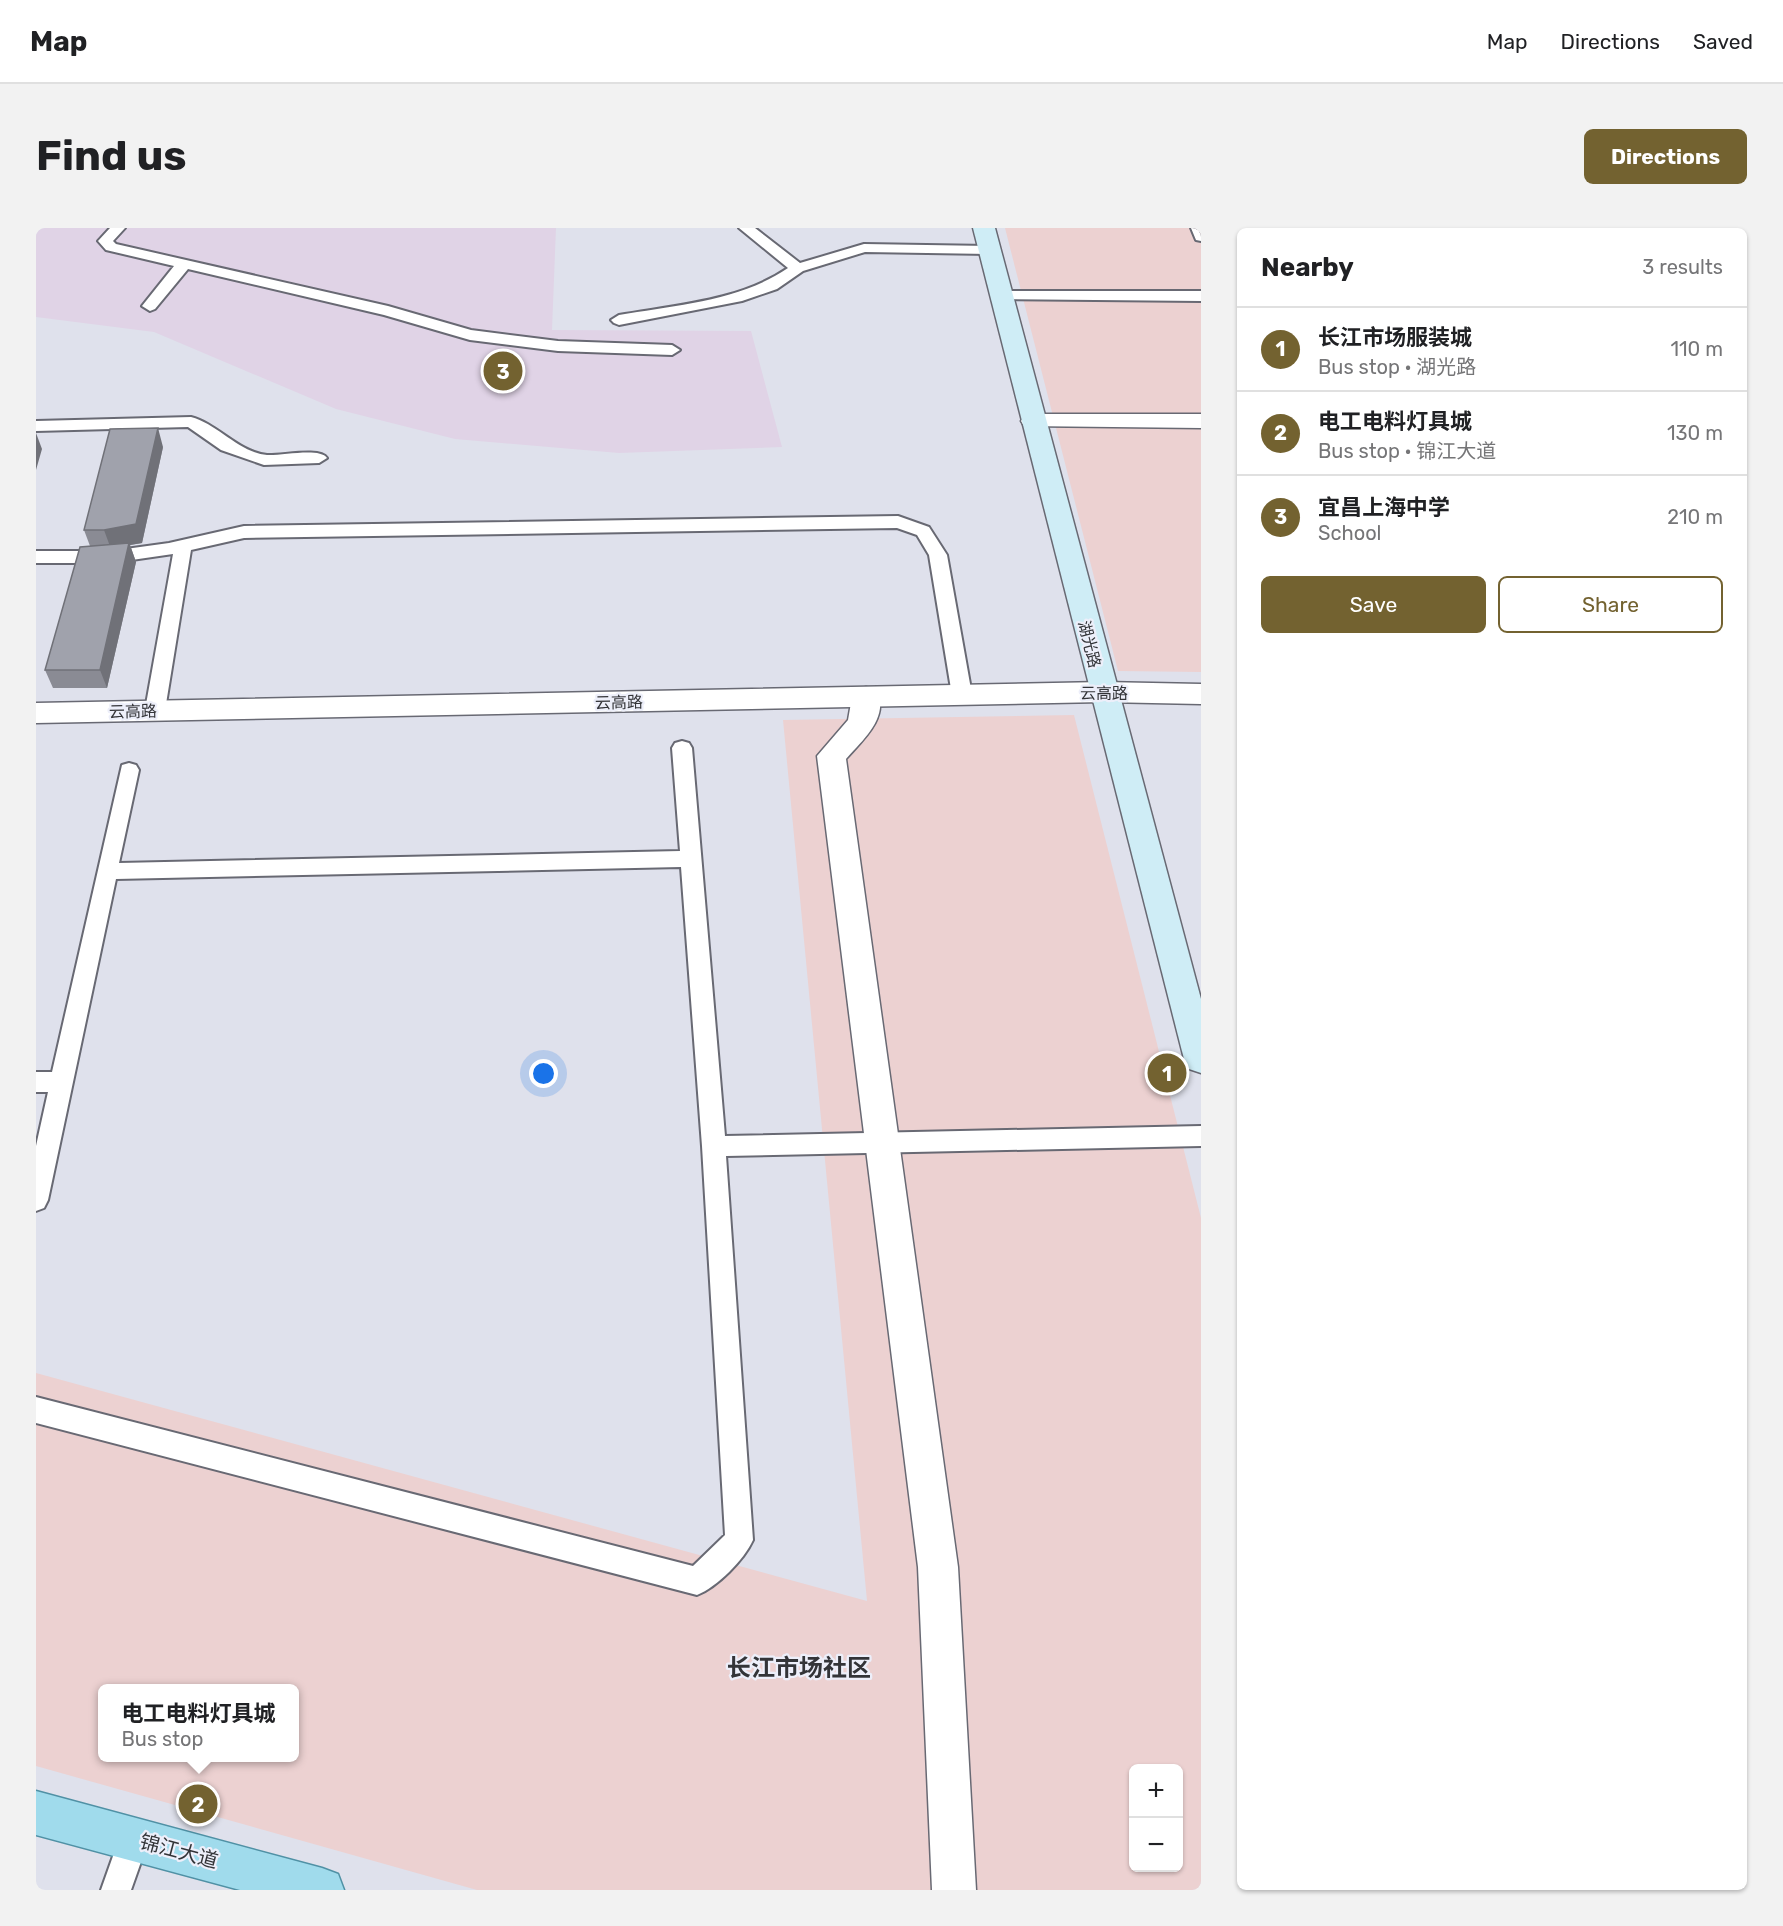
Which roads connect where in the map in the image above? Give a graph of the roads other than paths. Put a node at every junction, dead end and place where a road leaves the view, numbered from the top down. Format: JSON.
{"nodes":[{"id":1,"x":118,"y":228,"type":"edge"},
{"id":2,"x":746,"y":228,"type":"edge"},
{"id":3,"x":1198,"y":228,"type":"edge"},
{"id":4,"x":1201,"y":237,"type":"edge"},
{"id":5,"x":987,"y":239,"type":"edge"},
{"id":6,"x":184,"y":264,"type":"junction"},
{"id":7,"x":798,"y":268,"type":"junction"},
{"id":8,"x":1201,"y":296,"type":"edge"},
{"id":9,"x":1000,"y":297,"type":"junction"},
{"id":10,"x":150,"y":306,"type":"dead end"},
{"id":11,"x":620,"y":320,"type":"dead end"},
{"id":12,"x":672,"y":350,"type":"dead end"},
{"id":13,"x":1033,"y":421,"type":"junction"},
{"id":14,"x":1201,"y":421,"type":"edge"},
{"id":15,"x":36,"y":426,"type":"edge"},
{"id":16,"x":319,"y":458,"type":"dead end"},
{"id":17,"x":183,"y":545,"type":"junction"},
{"id":18,"x":36,"y":558,"type":"edge"},
{"id":19,"x":1102,"y":692,"type":"junction"},
{"id":20,"x":1201,"y":694,"type":"edge"},
{"id":21,"x":963,"y":695,"type":"junction"},
{"id":22,"x":866,"y":697,"type":"junction"},
{"id":23,"x":155,"y":710,"type":"junction"},
{"id":24,"x":36,"y":713,"type":"edge"},
{"id":25,"x":682,"y":748,"type":"dead end"},
{"id":26,"x":129,"y":770,"type":"dead end"},
{"id":27,"x":691,"y":859,"type":"junction"},
{"id":28,"x":107,"y":871,"type":"junction"},
{"id":29,"x":1201,"y":1059,"type":"edge"},
{"id":30,"x":36,"y":1082,"type":"edge"},
{"id":31,"x":62,"y":1082,"type":"junction"},
{"id":32,"x":1201,"y":1136,"type":"edge"},
{"id":33,"x":882,"y":1143,"type":"junction"},
{"id":34,"x":714,"y":1146,"type":"junction"},
{"id":35,"x":36,"y":1200,"type":"edge"},
{"id":36,"x":36,"y":1410,"type":"edge"},
{"id":37,"x":36,"y":1813,"type":"edge"},
{"id":38,"x":134,"y":1839,"type":"junction"},
{"id":39,"x":116,"y":1890,"type":"edge"},
{"id":40,"x":322,"y":1890,"type":"edge"},
{"id":41,"x":954,"y":1890,"type":"edge"}],
"edges":[{"from":1,"to":6,"type":"lane"},
{"from":2,"to":7,"type":"lane"},
{"from":3,"to":4,"type":"lane"},
{"from":5,"to":7,"type":"lane"},
{"from":5,"to":9,"type":"main road","name":"湖光路"},
{"from":6,"to":10,"type":"lane"},
{"from":6,"to":12,"type":"lane"},
{"from":7,"to":11,"type":"lane"},
{"from":8,"to":9,"type":"lane"},
{"from":9,"to":13,"type":"main road","name":"湖光路"},
{"from":13,"to":14,"type":"street"},
{"from":13,"to":19,"type":"main road","name":"湖光路"},
{"from":15,"to":16,"type":"lane"},
{"from":17,"to":18,"type":"lane"},
{"from":17,"to":21,"type":"lane"},
{"from":17,"to":23,"type":"lane"},
{"from":19,"to":20,"type":"street","name":"云高路"},
{"from":19,"to":21,"type":"street","name":"云高路"},
{"from":19,"to":29,"type":"main road","name":"湖光路"},
{"from":21,"to":22,"type":"street","name":"云高路"},
{"from":22,"to":23,"type":"street","name":"云高路"},
{"from":22,"to":33,"type":"street"},
{"from":23,"to":24,"type":"street","name":"云高路"},
{"from":25,"to":27,"type":"lane"},
{"from":26,"to":28,"type":"lane"},
{"from":27,"to":28,"type":"lane"},
{"from":27,"to":34,"type":"lane"},
{"from":28,"to":31,"type":"lane"},
{"from":30,"to":31,"type":"lane"},
{"from":31,"to":35,"type":"lane"},
{"from":32,"to":33,"type":"lane"},
{"from":33,"to":34,"type":"lane"},
{"from":33,"to":41,"type":"street"},
{"from":34,"to":36,"type":"lane"},
{"from":37,"to":38,"type":"main road","name":"锦江大道"},
{"from":38,"to":39,"type":"lane"},
{"from":38,"to":40,"type":"main road","name":"锦江大道"}]}
